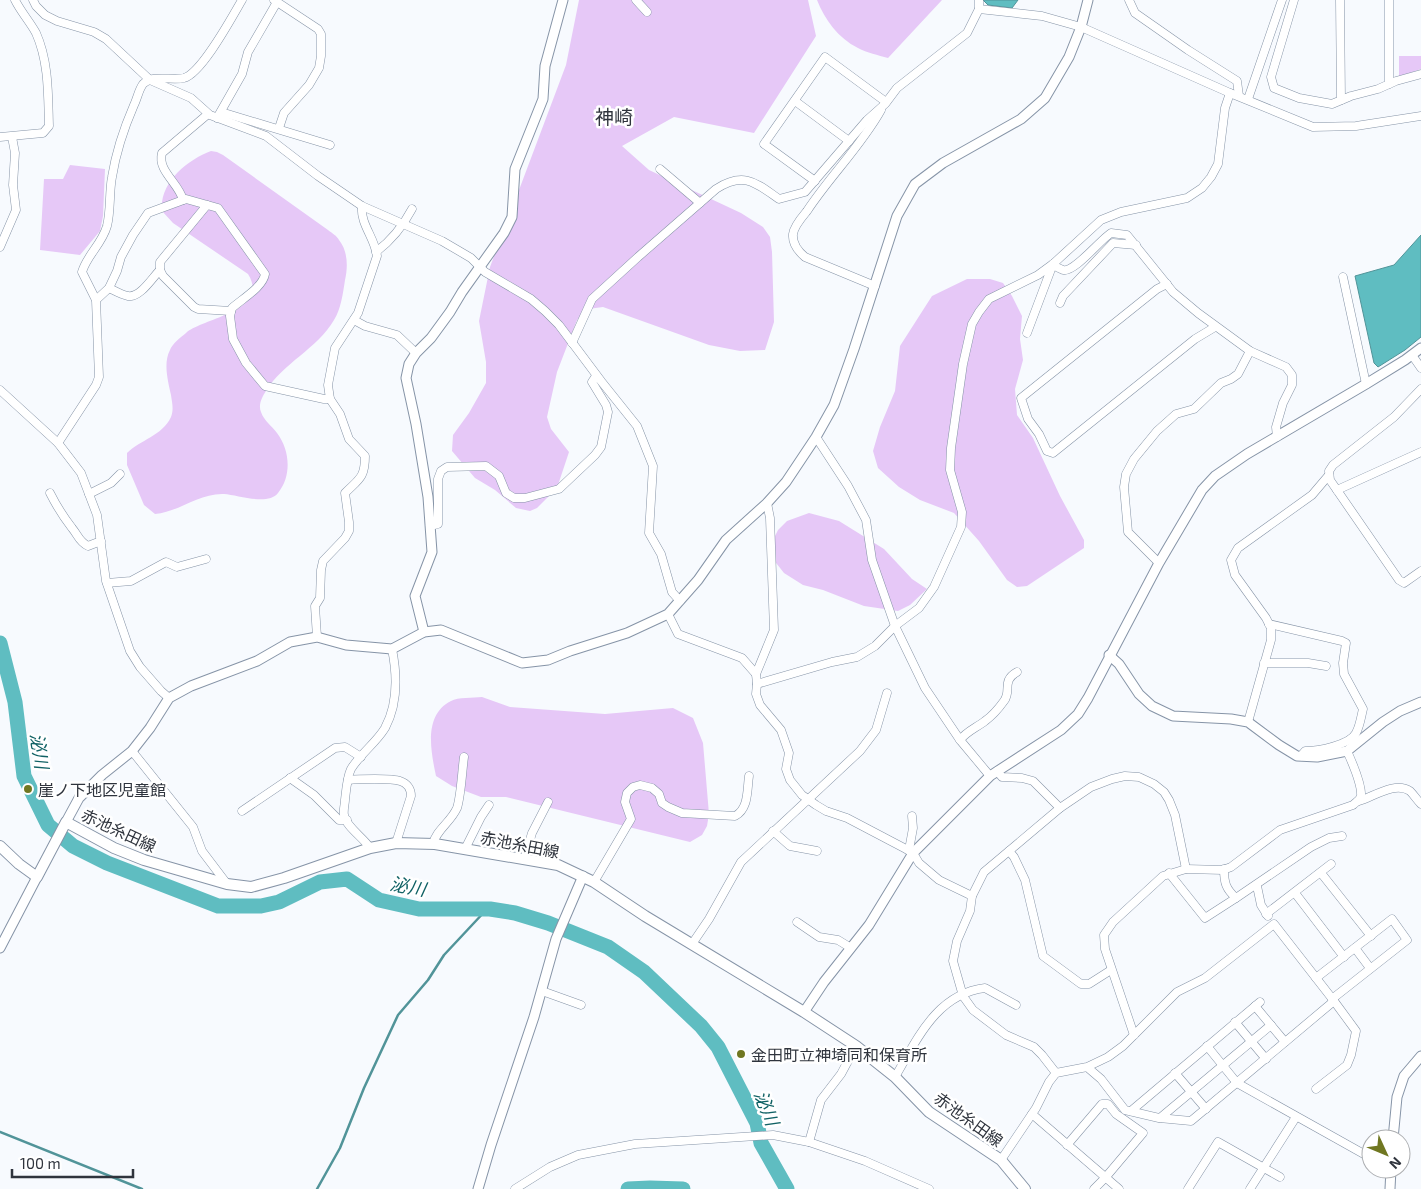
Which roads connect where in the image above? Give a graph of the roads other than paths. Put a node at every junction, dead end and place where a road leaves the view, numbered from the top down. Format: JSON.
{"nodes":[{"id":1,"x":15,"y":0,"type":"edge"},
{"id":2,"x":33,"y":0,"type":"edge"},
{"id":3,"x":242,"y":0,"type":"edge"},
{"id":4,"x":563,"y":0,"type":"edge"},
{"id":5,"x":636,"y":0,"type":"edge"},
{"id":6,"x":979,"y":0,"type":"edge"},
{"id":7,"x":1088,"y":0,"type":"edge"},
{"id":8,"x":1129,"y":0,"type":"edge"},
{"id":9,"x":1282,"y":0,"type":"edge"},
{"id":10,"x":1294,"y":0,"type":"edge"},
{"id":11,"x":1340,"y":0,"type":"edge"},
{"id":12,"x":1389,"y":0,"type":"edge"},
{"id":13,"x":276,"y":1,"type":"edge"},
{"id":14,"x":979,"y":9,"type":"junction"},
{"id":15,"x":648,"y":12,"type":"dead end"},
{"id":16,"x":1274,"y":22,"type":"junction"},
{"id":17,"x":1286,"y":26,"type":"junction"},
{"id":18,"x":1081,"y":27,"type":"junction"},
{"id":19,"x":1421,"y":74,"type":"edge"},
{"id":20,"x":150,"y":80,"type":"junction"},
{"id":21,"x":1389,"y":84,"type":"junction"},
{"id":22,"x":1230,"y":93,"type":"junction"},
{"id":23,"x":1239,"y":96,"type":"junction"},
{"id":24,"x":1248,"y":99,"type":"junction"},
{"id":25,"x":1342,"y":100,"type":"junction"},
{"id":26,"x":795,"y":101,"type":"junction"},
{"id":27,"x":885,"y":103,"type":"junction"},
{"id":28,"x":208,"y":114,"type":"junction"},
{"id":29,"x":219,"y":115,"type":"junction"},
{"id":30,"x":1421,"y":116,"type":"edge"},
{"id":31,"x":278,"y":128,"type":"junction"},
{"id":32,"x":0,"y":137,"type":"edge"},
{"id":33,"x":12,"y":137,"type":"junction"},
{"id":34,"x":849,"y":141,"type":"junction"},
{"id":35,"x":330,"y":145,"type":"dead end"},
{"id":36,"x":660,"y":169,"type":"dead end"},
{"id":37,"x":815,"y":181,"type":"junction"},
{"id":38,"x":183,"y":200,"type":"junction"},
{"id":39,"x":700,"y":204,"type":"junction"},
{"id":40,"x":207,"y":205,"type":"junction"},
{"id":41,"x":362,"y":206,"type":"junction"},
{"id":42,"x":412,"y":209,"type":"dead end"},
{"id":43,"x":404,"y":225,"type":"junction"},
{"id":44,"x":1136,"y":245,"type":"junction"},
{"id":45,"x":0,"y":247,"type":"edge"},
{"id":46,"x":376,"y":252,"type":"junction"},
{"id":47,"x":1053,"y":264,"type":"junction"},
{"id":48,"x":481,"y":266,"type":"junction"},
{"id":49,"x":160,"y":270,"type":"junction"},
{"id":50,"x":1342,"y":277,"type":"dead end"},
{"id":51,"x":1167,"y":284,"type":"junction"},
{"id":52,"x":875,"y":286,"type":"junction"},
{"id":53,"x":109,"y":288,"type":"junction"},
{"id":54,"x":96,"y":300,"type":"junction"},
{"id":55,"x":1060,"y":303,"type":"dead end"},
{"id":56,"x":231,"y":311,"type":"junction"},
{"id":57,"x":354,"y":320,"type":"junction"},
{"id":58,"x":1215,"y":327,"type":"junction"},
{"id":59,"x":1027,"y":333,"type":"dead end"},
{"id":60,"x":572,"y":343,"type":"junction"},
{"id":61,"x":1421,"y":348,"type":"edge"},
{"id":62,"x":416,"y":352,"type":"junction"},
{"id":63,"x":1250,"y":352,"type":"junction"},
{"id":64,"x":1412,"y":355,"type":"junction"},
{"id":65,"x":1421,"y":368,"type":"edge"},
{"id":66,"x":596,"y":376,"type":"junction"},
{"id":67,"x":1366,"y":384,"type":"junction"},
{"id":68,"x":1421,"y":389,"type":"edge"},
{"id":69,"x":0,"y":390,"type":"edge"},
{"id":70,"x":330,"y":399,"type":"junction"},
{"id":71,"x":816,"y":437,"type":"junction"},
{"id":72,"x":1277,"y":437,"type":"junction"},
{"id":73,"x":58,"y":443,"type":"junction"},
{"id":74,"x":1421,"y":452,"type":"edge"},
{"id":75,"x":120,"y":474,"type":"dead end"},
{"id":76,"x":1329,"y":475,"type":"junction"},
{"id":77,"x":1337,"y":490,"type":"junction"},
{"id":78,"x":50,"y":493,"type":"dead end"},
{"id":79,"x":89,"y":494,"type":"junction"},
{"id":80,"x":767,"y":503,"type":"junction"},
{"id":81,"x":430,"y":526,"type":"junction"},
{"id":82,"x":101,"y":541,"type":"junction"},
{"id":83,"x":206,"y":559,"type":"dead end"},
{"id":84,"x":1159,"y":563,"type":"junction"},
{"id":85,"x":1421,"y":571,"type":"edge"},
{"id":86,"x":107,"y":583,"type":"junction"},
{"id":87,"x":680,"y":601,"type":"junction"},
{"id":88,"x":668,"y":614,"type":"junction"},
{"id":89,"x":1269,"y":624,"type":"junction"},
{"id":90,"x":895,"y":626,"type":"junction"},
{"id":91,"x":424,"y":632,"type":"junction"},
{"id":92,"x":317,"y":637,"type":"junction"},
{"id":93,"x":392,"y":649,"type":"junction"},
{"id":94,"x":1109,"y":656,"type":"junction"},
{"id":95,"x":1264,"y":663,"type":"junction"},
{"id":96,"x":1326,"y":666,"type":"dead end"},
{"id":97,"x":1017,"y":672,"type":"dead end"},
{"id":98,"x":756,"y":674,"type":"junction"},
{"id":99,"x":757,"y":684,"type":"junction"},
{"id":100,"x":887,"y":693,"type":"dead end"},
{"id":101,"x":169,"y":698,"type":"junction"},
{"id":102,"x":1421,"y":702,"type":"edge"},
{"id":103,"x":1248,"y":722,"type":"junction"},
{"id":104,"x":960,"y":740,"type":"junction"},
{"id":105,"x":132,"y":751,"type":"junction"},
{"id":106,"x":1347,"y":751,"type":"junction"},
{"id":107,"x":1301,"y":756,"type":"junction"},
{"id":108,"x":361,"y":757,"type":"junction"},
{"id":109,"x":464,"y":757,"type":"dead end"},
{"id":110,"x":994,"y":774,"type":"junction"},
{"id":111,"x":749,"y":776,"type":"dead end"},
{"id":112,"x":290,"y":778,"type":"junction"},
{"id":113,"x":348,"y":780,"type":"junction"},
{"id":114,"x":808,"y":800,"type":"junction"},
{"id":115,"x":1359,"y":801,"type":"junction"},
{"id":116,"x":548,"y":802,"type":"dead end"},
{"id":117,"x":1421,"y":804,"type":"edge"},
{"id":118,"x":489,"y":805,"type":"dead end"},
{"id":119,"x":1060,"y":808,"type":"junction"},
{"id":120,"x":242,"y":811,"type":"dead end"},
{"id":121,"x":912,"y":816,"type":"dead end"},
{"id":122,"x":347,"y":820,"type":"junction"},
{"id":123,"x":65,"y":824,"type":"junction"},
{"id":124,"x":773,"y":831,"type":"junction"},
{"id":125,"x":1342,"y":836,"type":"dead end"},
{"id":126,"x":396,"y":843,"type":"junction"},
{"id":127,"x":433,"y":844,"type":"junction"},
{"id":128,"x":0,"y":846,"type":"edge"},
{"id":129,"x":370,"y":848,"type":"junction"},
{"id":130,"x":465,"y":849,"type":"junction"},
{"id":131,"x":817,"y":851,"type":"dead end"},
{"id":132,"x":1009,"y":851,"type":"junction"},
{"id":133,"x":911,"y":852,"type":"junction"},
{"id":134,"x":524,"y":860,"type":"junction"},
{"id":135,"x":1331,"y":864,"type":"dead end"},
{"id":136,"x":1224,"y":869,"type":"junction"},
{"id":137,"x":1186,"y":870,"type":"junction"},
{"id":138,"x":1169,"y":873,"type":"junction"},
{"id":139,"x":1321,"y":873,"type":"junction"},
{"id":140,"x":583,"y":876,"type":"junction"},
{"id":141,"x":37,"y":877,"type":"junction"},
{"id":142,"x":594,"y":882,"type":"junction"},
{"id":143,"x":227,"y":884,"type":"junction"},
{"id":144,"x":1257,"y":886,"type":"junction"},
{"id":145,"x":1294,"y":892,"type":"junction"},
{"id":146,"x":972,"y":896,"type":"junction"},
{"id":147,"x":1236,"y":898,"type":"junction"},
{"id":148,"x":1266,"y":914,"type":"junction"},
{"id":149,"x":797,"y":922,"type":"dead end"},
{"id":150,"x":1274,"y":924,"type":"junction"},
{"id":151,"x":1371,"y":936,"type":"junction"},
{"id":152,"x":692,"y":944,"type":"junction"},
{"id":153,"x":0,"y":948,"type":"edge"},
{"id":154,"x":851,"y":948,"type":"junction"},
{"id":155,"x":1355,"y":948,"type":"junction"},
{"id":156,"x":1344,"y":957,"type":"junction"},
{"id":157,"x":1370,"y":968,"type":"junction"},
{"id":158,"x":1111,"y":970,"type":"junction"},
{"id":159,"x":1316,"y":978,"type":"junction"},
{"id":160,"x":542,"y":991,"type":"junction"},
{"id":161,"x":962,"y":996,"type":"junction"},
{"id":162,"x":1333,"y":1000,"type":"junction"},
{"id":163,"x":581,"y":1005,"type":"dead end"},
{"id":164,"x":1016,"y":1005,"type":"dead end"},
{"id":165,"x":804,"y":1012,"type":"junction"},
{"id":166,"x":1235,"y":1022,"type":"junction"},
{"id":167,"x":1271,"y":1025,"type":"junction"},
{"id":168,"x":1134,"y":1035,"type":"junction"},
{"id":169,"x":1251,"y":1041,"type":"junction"},
{"id":170,"x":1286,"y":1042,"type":"junction"},
{"id":171,"x":856,"y":1046,"type":"junction"},
{"id":172,"x":1207,"y":1046,"type":"junction"},
{"id":173,"x":1421,"y":1056,"type":"edge"},
{"id":174,"x":1266,"y":1059,"type":"junction"},
{"id":175,"x":1222,"y":1065,"type":"junction"},
{"id":176,"x":1087,"y":1067,"type":"junction"},
{"id":177,"x":1056,"y":1073,"type":"junction"},
{"id":178,"x":1175,"y":1073,"type":"junction"},
{"id":179,"x":895,"y":1077,"type":"junction"},
{"id":180,"x":1237,"y":1083,"type":"junction"},
{"id":181,"x":1316,"y":1089,"type":"dead end"},
{"id":182,"x":1191,"y":1091,"type":"junction"},
{"id":183,"x":1206,"y":1109,"type":"junction"},
{"id":184,"x":1131,"y":1111,"type":"junction"},
{"id":185,"x":1032,"y":1114,"type":"junction"},
{"id":186,"x":1296,"y":1117,"type":"junction"},
{"id":187,"x":1160,"y":1118,"type":"junction"},
{"id":188,"x":1394,"y":1129,"type":"edge"},
{"id":189,"x":809,"y":1142,"type":"junction"},
{"id":190,"x":1067,"y":1145,"type":"junction"},
{"id":191,"x":1361,"y":1153,"type":"edge"},
{"id":192,"x":1001,"y":1160,"type":"junction"},
{"id":193,"x":1263,"y":1168,"type":"junction"},
{"id":194,"x":1280,"y":1177,"type":"dead end"},
{"id":195,"x":1106,"y":1178,"type":"junction"},
{"id":196,"x":478,"y":1189,"type":"edge"},
{"id":197,"x":515,"y":1189,"type":"edge"},
{"id":198,"x":929,"y":1189,"type":"edge"},
{"id":199,"x":1025,"y":1189,"type":"edge"},
{"id":200,"x":1094,"y":1189,"type":"edge"},
{"id":201,"x":1119,"y":1189,"type":"edge"},
{"id":202,"x":1188,"y":1189,"type":"edge"},
{"id":203,"x":1250,"y":1189,"type":"edge"}],
"edges":[{"from":1,"to":33,"type":"street"},
{"from":2,"to":20,"type":"street"},
{"from":3,"to":20,"type":"street"},
{"from":4,"to":48,"type":"street"},
{"from":5,"to":15,"type":"street"},
{"from":6,"to":14,"type":"street"},
{"from":7,"to":18,"type":"street"},
{"from":8,"to":23,"type":"street"},
{"from":9,"to":16,"type":"street"},
{"from":10,"to":17,"type":"street"},
{"from":11,"to":25,"type":"street"},
{"from":12,"to":21,"type":"street"},
{"from":13,"to":29,"type":"street"},
{"from":13,"to":31,"type":"street"},
{"from":14,"to":18,"type":"street"},
{"from":14,"to":27,"type":"street"},
{"from":16,"to":17,"type":"street"},
{"from":16,"to":24,"type":"street"},
{"from":17,"to":25,"type":"street"},
{"from":18,"to":22,"type":"street"},
{"from":18,"to":52,"type":"street"},
{"from":19,"to":21,"type":"street"},
{"from":20,"to":28,"type":"street"},
{"from":20,"to":54,"type":"street"},
{"from":21,"to":25,"type":"street"},
{"from":22,"to":23,"type":"street"},
{"from":22,"to":47,"type":"street"},
{"from":23,"to":24,"type":"street"},
{"from":24,"to":30,"type":"street"},
{"from":26,"to":27,"type":"street"},
{"from":26,"to":34,"type":"street"},
{"from":26,"to":37,"type":"street"},
{"from":27,"to":34,"type":"street"},
{"from":27,"to":52,"type":"street"},
{"from":28,"to":29,"type":"street"},
{"from":28,"to":38,"type":"street"},
{"from":29,"to":31,"type":"street"},
{"from":29,"to":41,"type":"street"},
{"from":31,"to":35,"type":"street"},
{"from":32,"to":33,"type":"street"},
{"from":33,"to":45,"type":"street"},
{"from":34,"to":37,"type":"street"},
{"from":36,"to":39,"type":"street"},
{"from":37,"to":39,"type":"street"},
{"from":38,"to":40,"type":"street"},
{"from":38,"to":53,"type":"street"},
{"from":39,"to":60,"type":"street"},
{"from":40,"to":49,"type":"street"},
{"from":40,"to":56,"type":"street"},
{"from":41,"to":43,"type":"street"},
{"from":41,"to":46,"type":"street"},
{"from":42,"to":43,"type":"street"},
{"from":43,"to":46,"type":"street"},
{"from":43,"to":48,"type":"street"},
{"from":44,"to":47,"type":"street"},
{"from":44,"to":51,"type":"street"},
{"from":44,"to":55,"type":"street"},
{"from":46,"to":57,"type":"street"},
{"from":47,"to":59,"type":"street"},
{"from":47,"to":90,"type":"street"},
{"from":48,"to":60,"type":"street"},
{"from":48,"to":62,"type":"street"},
{"from":49,"to":53,"type":"street"},
{"from":49,"to":56,"type":"street"},
{"from":50,"to":67,"type":"street"},
{"from":51,"to":58,"type":"street"},
{"from":51,"to":58,"type":"street"},
{"from":52,"to":71,"type":"street"},
{"from":53,"to":54,"type":"street"},
{"from":54,"to":73,"type":"street"},
{"from":56,"to":70,"type":"street"},
{"from":57,"to":62,"type":"street"},
{"from":57,"to":70,"type":"street"},
{"from":58,"to":63,"type":"street"},
{"from":60,"to":66,"type":"street"},
{"from":61,"to":64,"type":"street"},
{"from":62,"to":81,"type":"street"},
{"from":63,"to":72,"type":"street"},
{"from":63,"to":84,"type":"street"},
{"from":64,"to":65,"type":"street"},
{"from":64,"to":67,"type":"street"},
{"from":66,"to":81,"type":"street"},
{"from":66,"to":87,"type":"street"},
{"from":67,"to":72,"type":"street"},
{"from":68,"to":76,"type":"street"},
{"from":69,"to":73,"type":"street"},
{"from":70,"to":92,"type":"street"},
{"from":71,"to":80,"type":"street"},
{"from":71,"to":90,"type":"street"},
{"from":72,"to":84,"type":"street"},
{"from":73,"to":79,"type":"street"},
{"from":74,"to":77,"type":"street"},
{"from":75,"to":79,"type":"street"},
{"from":76,"to":77,"type":"street"},
{"from":76,"to":89,"type":"street"},
{"from":77,"to":85,"type":"street"},
{"from":78,"to":82,"type":"street"},
{"from":79,"to":82,"type":"street"},
{"from":80,"to":87,"type":"street"},
{"from":80,"to":98,"type":"street"},
{"from":81,"to":91,"type":"street"},
{"from":82,"to":86,"type":"street"},
{"from":83,"to":86,"type":"street"},
{"from":84,"to":94,"type":"street"},
{"from":86,"to":101,"type":"street"},
{"from":87,"to":88,"type":"street"},
{"from":88,"to":91,"type":"street"},
{"from":88,"to":98,"type":"street"},
{"from":89,"to":95,"type":"street"},
{"from":89,"to":107,"type":"street"},
{"from":90,"to":99,"type":"street"},
{"from":90,"to":104,"type":"street"},
{"from":91,"to":93,"type":"street"},
{"from":92,"to":93,"type":"street"},
{"from":92,"to":101,"type":"street"},
{"from":93,"to":108,"type":"street"},
{"from":94,"to":103,"type":"street"},
{"from":94,"to":110,"type":"street"},
{"from":95,"to":96,"type":"street"},
{"from":95,"to":103,"type":"street"},
{"from":97,"to":104,"type":"street"},
{"from":98,"to":99,"type":"street"},
{"from":99,"to":114,"type":"street"},
{"from":100,"to":114,"type":"street"},
{"from":101,"to":105,"type":"street"},
{"from":102,"to":106,"type":"street"},
{"from":103,"to":107,"type":"street"},
{"from":104,"to":110,"type":"street"},
{"from":105,"to":123,"type":"street"},
{"from":105,"to":143,"type":"street"},
{"from":106,"to":107,"type":"street"},
{"from":106,"to":115,"type":"street"},
{"from":108,"to":112,"type":"street"},
{"from":108,"to":113,"type":"street"},
{"from":109,"to":127,"type":"street"},
{"from":110,"to":119,"type":"street"},
{"from":110,"to":133,"type":"street"},
{"from":111,"to":142,"type":"street"},
{"from":112,"to":120,"type":"street"},
{"from":112,"to":122,"type":"street"},
{"from":113,"to":122,"type":"street"},
{"from":113,"to":126,"type":"street"},
{"from":114,"to":124,"type":"street"},
{"from":114,"to":133,"type":"street"},
{"from":115,"to":117,"type":"street"},
{"from":115,"to":136,"type":"street"},
{"from":116,"to":134,"type":"street"},
{"from":118,"to":130,"type":"street"},
{"from":119,"to":132,"type":"street"},
{"from":119,"to":137,"type":"street"},
{"from":121,"to":133,"type":"street"},
{"from":122,"to":129,"type":"street"},
{"from":123,"to":141,"type":"main road","name":"赤池糸田線"},
{"from":123,"to":143,"type":"main road","name":"赤池糸田線"},
{"from":124,"to":131,"type":"street"},
{"from":124,"to":152,"type":"street"},
{"from":125,"to":144,"type":"street"},
{"from":126,"to":127,"type":"main road","name":"赤池糸田線"},
{"from":126,"to":129,"type":"main road","name":"赤池糸田線"},
{"from":127,"to":130,"type":"main road","name":"赤池糸田線"},
{"from":128,"to":141,"type":"main road"},
{"from":129,"to":143,"type":"main road","name":"赤池糸田線"},
{"from":130,"to":134,"type":"main road","name":"赤池糸田線"},
{"from":132,"to":146,"type":"street"},
{"from":132,"to":158,"type":"street"},
{"from":133,"to":146,"type":"street"},
{"from":133,"to":154,"type":"street"},
{"from":134,"to":140,"type":"main road","name":"赤池糸田線"},
{"from":135,"to":139,"type":"street"},
{"from":136,"to":137,"type":"street"},
{"from":136,"to":147,"type":"street"},
{"from":137,"to":138,"type":"street"},
{"from":138,"to":147,"type":"street"},
{"from":138,"to":158,"type":"street"},
{"from":139,"to":145,"type":"street"},
{"from":139,"to":151,"type":"street"},
{"from":140,"to":142,"type":"main road","name":"赤池糸田線"},
{"from":140,"to":160,"type":"street"},
{"from":141,"to":153,"type":"street"},
{"from":142,"to":152,"type":"main road","name":"赤池糸田線"},
{"from":144,"to":147,"type":"street"},
{"from":144,"to":148,"type":"street"},
{"from":145,"to":148,"type":"street"},
{"from":145,"to":156,"type":"street"},
{"from":146,"to":161,"type":"street"},
{"from":148,"to":150,"type":"street"},
{"from":149,"to":154,"type":"street"},
{"from":150,"to":159,"type":"street"},
{"from":150,"to":168,"type":"street"},
{"from":151,"to":155,"type":"street"},
{"from":151,"to":157,"type":"street"},
{"from":152,"to":165,"type":"main road","name":"赤池糸田線"},
{"from":154,"to":165,"type":"street"},
{"from":155,"to":156,"type":"street"},
{"from":155,"to":157,"type":"street"},
{"from":156,"to":159,"type":"street"},
{"from":157,"to":162,"type":"street"},
{"from":158,"to":168,"type":"street"},
{"from":159,"to":162,"type":"street"},
{"from":160,"to":163,"type":"street"},
{"from":160,"to":196,"type":"street"},
{"from":161,"to":164,"type":"street"},
{"from":161,"to":177,"type":"street"},
{"from":161,"to":179,"type":"street"},
{"from":162,"to":170,"type":"street"},
{"from":162,"to":181,"type":"street"},
{"from":165,"to":171,"type":"main road","name":"赤池糸田線"},
{"from":166,"to":167,"type":"street"},
{"from":166,"to":169,"type":"street"},
{"from":166,"to":172,"type":"street"},
{"from":167,"to":169,"type":"street"},
{"from":167,"to":170,"type":"street"},
{"from":168,"to":176,"type":"street"},
{"from":169,"to":174,"type":"street"},
{"from":169,"to":175,"type":"street"},
{"from":170,"to":174,"type":"street"},
{"from":171,"to":179,"type":"main road","name":"赤池糸田線"},
{"from":171,"to":189,"type":"street"},
{"from":172,"to":175,"type":"street"},
{"from":172,"to":178,"type":"street"},
{"from":173,"to":188,"type":"street"},
{"from":174,"to":180,"type":"street"},
{"from":175,"to":180,"type":"street"},
{"from":175,"to":182,"type":"street"},
{"from":176,"to":177,"type":"street"},
{"from":176,"to":184,"type":"street"},
{"from":177,"to":185,"type":"street"},
{"from":178,"to":182,"type":"street"},
{"from":178,"to":184,"type":"street"},
{"from":179,"to":192,"type":"main road","name":"赤池糸田線"},
{"from":180,"to":183,"type":"street"},
{"from":180,"to":186,"type":"street"},
{"from":182,"to":183,"type":"street"},
{"from":182,"to":187,"type":"street"},
{"from":183,"to":187,"type":"street"},
{"from":184,"to":187,"type":"street"},
{"from":185,"to":190,"type":"street"},
{"from":185,"to":192,"type":"street"},
{"from":186,"to":191,"type":"street"},
{"from":186,"to":193,"type":"street"},
{"from":189,"to":197,"type":"street"},
{"from":189,"to":198,"type":"street"},
{"from":190,"to":195,"type":"street"},
{"from":190,"to":195,"type":"street"},
{"from":192,"to":199,"type":"main road","name":"赤池糸田線"},
{"from":193,"to":194,"type":"street"},
{"from":193,"to":202,"type":"street"},
{"from":193,"to":203,"type":"street"},
{"from":195,"to":200,"type":"street"},
{"from":195,"to":201,"type":"street"}]}
